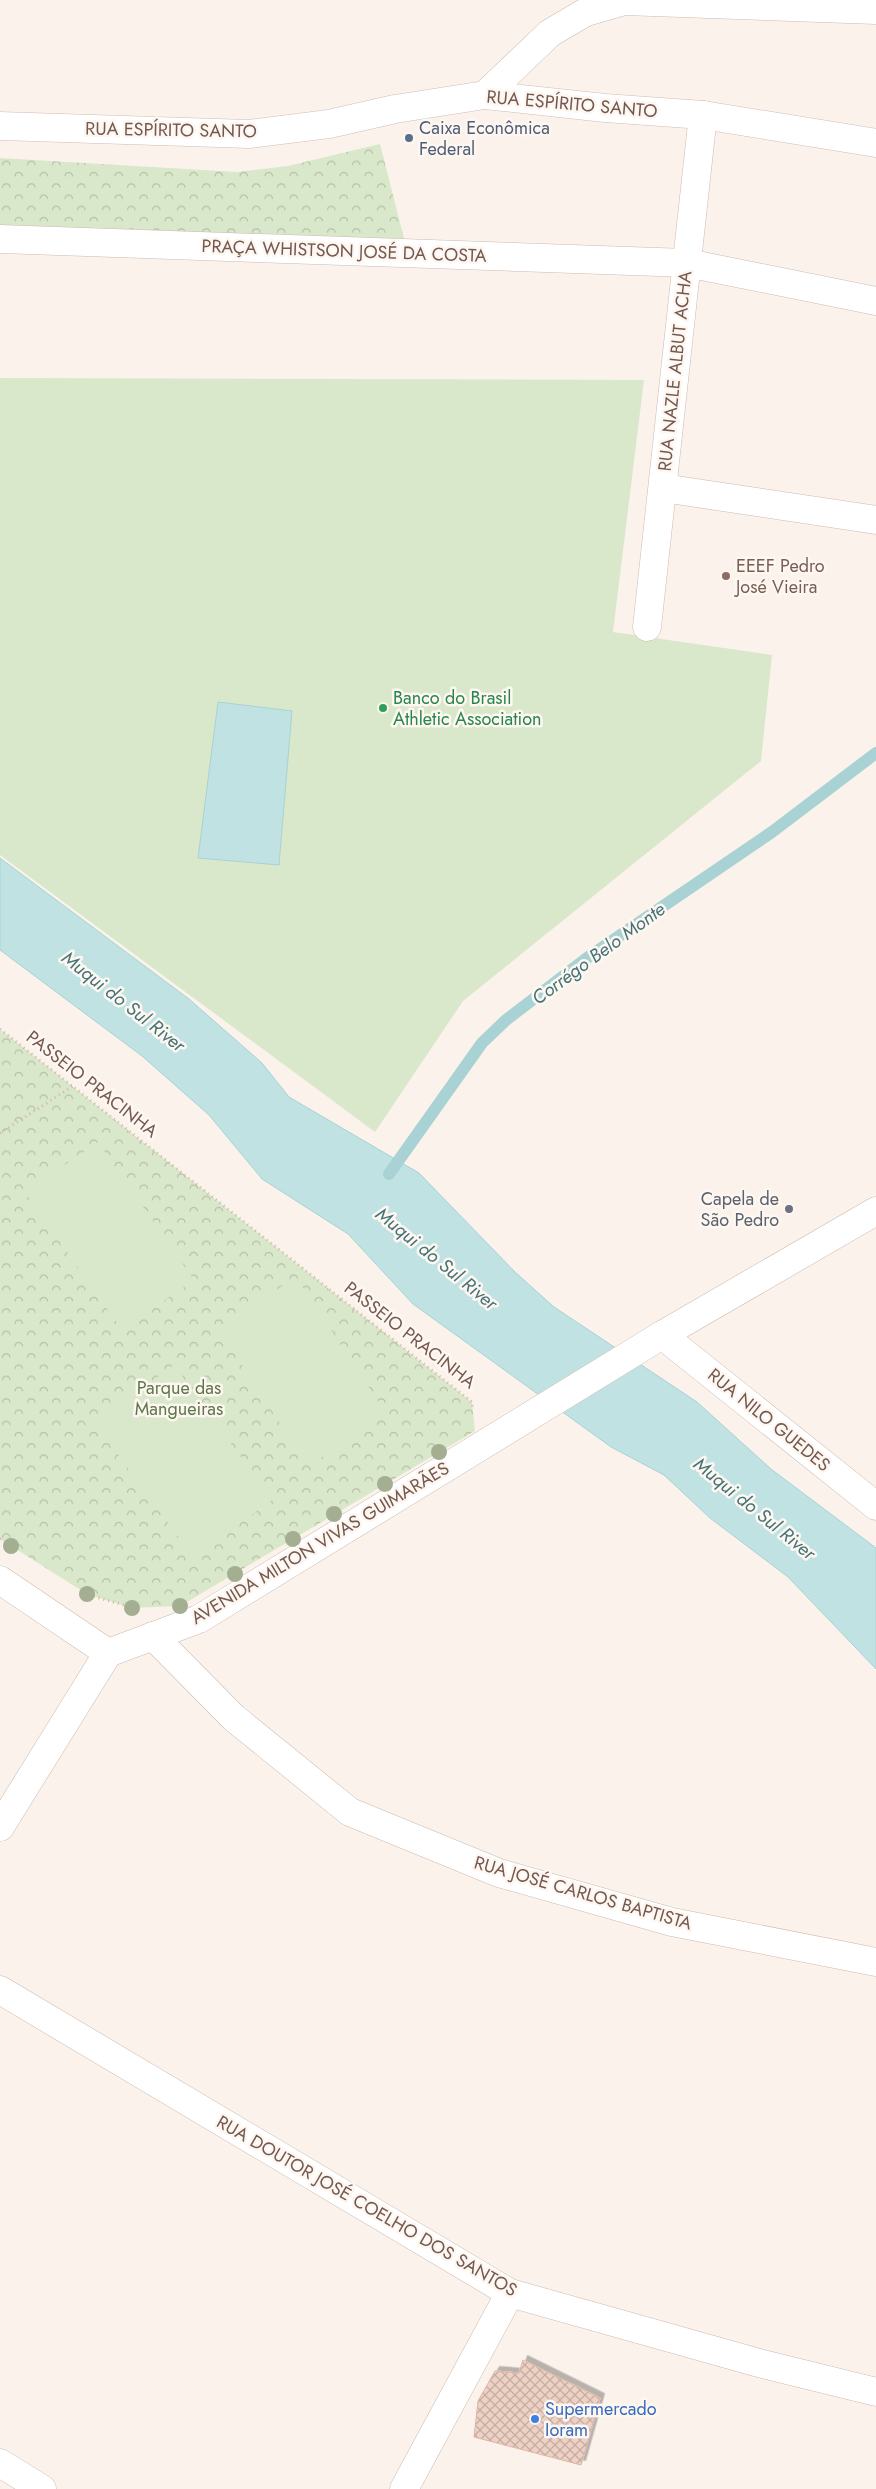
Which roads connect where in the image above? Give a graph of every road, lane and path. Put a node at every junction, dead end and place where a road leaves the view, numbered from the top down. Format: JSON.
{"nodes":[{"id":1,"x":876,"y":10,"type":"edge"},
{"id":2,"x":485,"y":95,"type":"junction"},
{"id":3,"x":702,"y":115,"type":"junction"},
{"id":4,"x":0,"y":126,"type":"edge"},
{"id":5,"x":876,"y":143,"type":"edge"},
{"id":6,"x":0,"y":239,"type":"edge"},
{"id":7,"x":687,"y":263,"type":"junction"},
{"id":8,"x":876,"y":302,"type":"edge"},
{"id":9,"x":663,"y":488,"type":"junction"},
{"id":10,"x":876,"y":520,"type":"edge"},
{"id":11,"x":647,"y":627,"type":"dead end"},
{"id":12,"x":0,"y":1028,"type":"edge"},
{"id":13,"x":73,"y":1086,"type":"junction"},
{"id":14,"x":0,"y":1133,"type":"edge"},
{"id":15,"x":876,"y":1211,"type":"edge"},
{"id":16,"x":662,"y":1335,"type":"junction"},
{"id":17,"x":473,"y":1412,"type":"dead end"},
{"id":18,"x":876,"y":1506,"type":"edge"},
{"id":19,"x":0,"y":1539,"type":"edge"},
{"id":20,"x":11,"y":1546,"type":"dead end"},
{"id":21,"x":0,"y":1580,"type":"edge"},
{"id":22,"x":87,"y":1594,"type":"dead end"},
{"id":23,"x":132,"y":1608,"type":"dead end"},
{"id":24,"x":153,"y":1636,"type":"junction"},
{"id":25,"x":108,"y":1653,"type":"junction"},
{"id":26,"x":0,"y":1827,"type":"edge"},
{"id":27,"x":876,"y":1962,"type":"edge"},
{"id":28,"x":0,"y":1990,"type":"edge"},
{"id":29,"x":510,"y":2294,"type":"junction"},
{"id":30,"x":876,"y":2392,"type":"edge"},
{"id":31,"x":0,"y":2463,"type":"edge"},
{"id":32,"x":42,"y":2489,"type":"edge"},
{"id":33,"x":404,"y":2489,"type":"edge"}],
"edges":[{"from":1,"to":2,"type":"street"},
{"from":2,"to":3,"type":"street","name":"RUA ESPÍRITO SANTO"},
{"from":2,"to":4,"type":"street","name":"RUA ESPÍRITO SANTO"},
{"from":3,"to":5,"type":"street","name":"RUA ESPÍRITO SANTO"},
{"from":3,"to":7,"type":"street","name":"RUA NAZLE ALBUT ACHA"},
{"from":6,"to":7,"type":"street","name":"PRAÇA WHISTSON JOSÉ DA COSTA"},
{"from":7,"to":8,"type":"street","name":"PRAÇA WHISTSON JOSÉ DA COSTA"},
{"from":7,"to":9,"type":"street","name":"RUA NAZLE ALBUT ACHA"},
{"from":9,"to":10,"type":"street"},
{"from":9,"to":11,"type":"street","name":"RUA NAZLE ALBUT ACHA"},
{"from":12,"to":13,"type":"path","name":"PASSEIO PRACINHA"},
{"from":13,"to":14,"type":"path"},
{"from":13,"to":17,"type":"path","name":"PASSEIO PRACINHA"},
{"from":15,"to":16,"type":"street","name":"AVENIDA MILTON VIVAS GUIMARÃES"},
{"from":16,"to":18,"type":"street","name":"RUA NILO GUEDES"},
{"from":16,"to":24,"type":"street","name":"AVENIDA MILTON VIVAS GUIMARÃES"},
{"from":19,"to":20,"type":"path"},
{"from":21,"to":25,"type":"street"},
{"from":22,"to":23,"type":"path"},
{"from":24,"to":25,"type":"street","name":"AVENIDA MILTON VIVAS GUIMARÃES"},
{"from":24,"to":27,"type":"street","name":"RUA JOSÉ CARLOS BAPTISTA"},
{"from":25,"to":26,"type":"street"},
{"from":28,"to":29,"type":"street","name":"RUA DOUTOR JOSÉ COELHO DOS SANTOS"},
{"from":29,"to":30,"type":"street","name":"RUA DOUTOR JOSÉ COELHO DOS SANTOS"},
{"from":29,"to":33,"type":"street"},
{"from":31,"to":32,"type":"street"}]}
